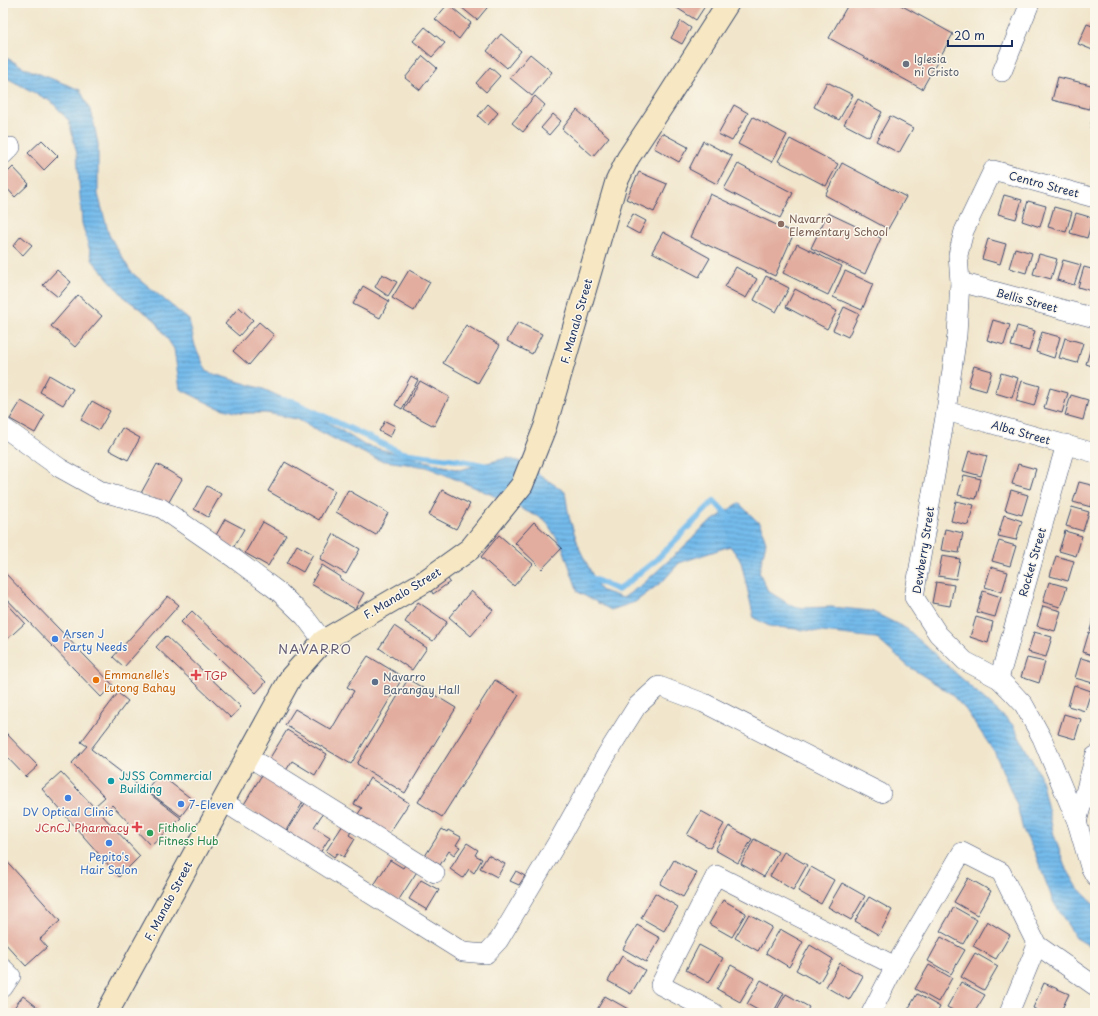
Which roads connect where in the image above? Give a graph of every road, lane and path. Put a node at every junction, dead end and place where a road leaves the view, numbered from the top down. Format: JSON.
{"nodes":[{"id":1,"x":728,"y":3,"type":"edge"},
{"id":2,"x":1030,"y":3,"type":"edge"},
{"id":3,"x":1002,"y":72,"type":"dead end"},
{"id":4,"x":993,"y":170,"type":"joint"},
{"id":5,"x":1095,"y":198,"type":"edge"},
{"id":6,"x":960,"y":282,"type":"junction"},
{"id":7,"x":1095,"y":318,"type":"edge"},
{"id":8,"x":946,"y":411,"type":"junction"},
{"id":9,"x":3,"y":427,"type":"edge"},
{"id":10,"x":1066,"y":444,"type":"junction"},
{"id":11,"x":1095,"y":452,"type":"edge"},
{"id":12,"x":323,"y":641,"type":"junction"},
{"id":13,"x":999,"y":680,"type":"junction"},
{"id":14,"x":247,"y":756,"type":"junction"},
{"id":15,"x":1095,"y":756,"type":"edge"},
{"id":16,"x":881,"y":793,"type":"dead end"},
{"id":17,"x":222,"y":801,"type":"junction"},
{"id":18,"x":1077,"y":822,"type":"junction"},
{"id":19,"x":435,"y":873,"type":"dead end"},
{"id":20,"x":1095,"y":876,"type":"edge"},
{"id":21,"x":1036,"y":945,"type":"junction"},
{"id":22,"x":895,"y":966,"type":"junction"},
{"id":23,"x":1095,"y":986,"type":"edge"},
{"id":24,"x":107,"y":1013,"type":"edge"},
{"id":25,"x":714,"y":1013,"type":"edge"},
{"id":26,"x":871,"y":1013,"type":"edge"},
{"id":27,"x":1009,"y":1013,"type":"edge"}],
"edges":[{"from":1,"to":12,"type":"street","name":"F. Manalo Street"},
{"from":2,"to":3,"type":"street"},
{"from":4,"to":5,"type":"street","name":"Centro Street"},
{"from":4,"to":6,"type":"street","name":"Dewberry Street"},
{"from":6,"to":7,"type":"street","name":"Bellis Street"},
{"from":6,"to":8,"type":"street","name":"Dewberry Street"},
{"from":8,"to":10,"type":"street","name":"Alba Street"},
{"from":8,"to":13,"type":"street","name":"Dewberry Street"},
{"from":9,"to":12,"type":"street"},
{"from":10,"to":11,"type":"street","name":"Alba Street"},
{"from":10,"to":13,"type":"street","name":"Rocket Street"},
{"from":12,"to":14,"type":"street","name":"F. Manalo Street"},
{"from":13,"to":18,"type":"street","name":"Dewberry Street"},
{"from":14,"to":17,"type":"street","name":"F. Manalo Street"},
{"from":14,"to":19,"type":"street"},
{"from":15,"to":18,"type":"street"},
{"from":16,"to":17,"type":"street"},
{"from":17,"to":24,"type":"street","name":"F. Manalo Street"},
{"from":18,"to":20,"type":"street","name":"Dewberry Street"},
{"from":21,"to":22,"type":"street"},
{"from":21,"to":23,"type":"street"},
{"from":21,"to":27,"type":"street"},
{"from":22,"to":25,"type":"street"},
{"from":22,"to":26,"type":"street"}]}
